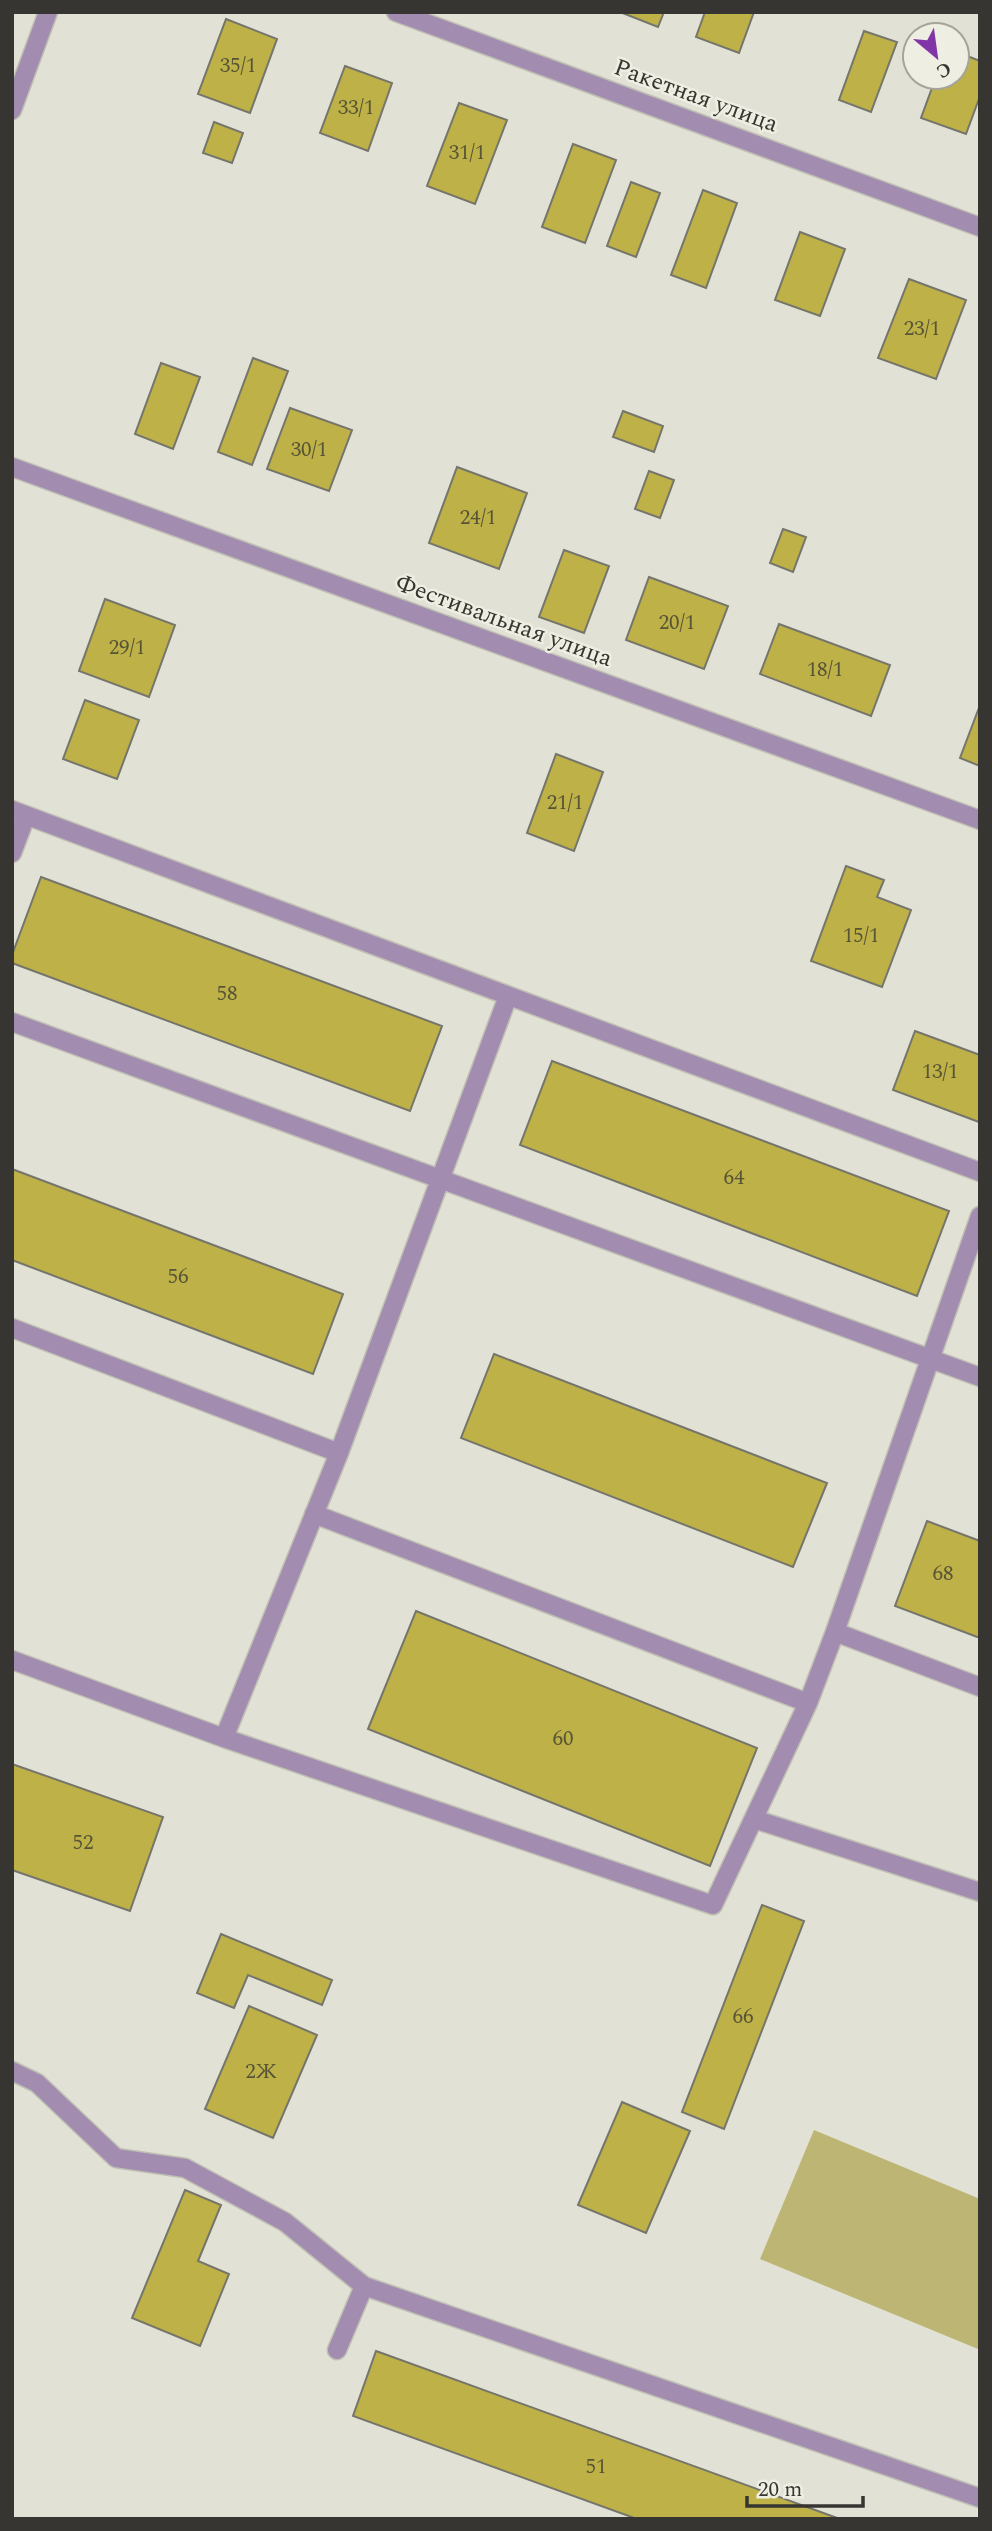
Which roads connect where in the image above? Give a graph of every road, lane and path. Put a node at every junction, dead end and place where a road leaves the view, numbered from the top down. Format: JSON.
{"nodes":[{"id":1,"x":48,"y":12,"type":"edge"},
{"id":2,"x":396,"y":12,"type":"edge"},
{"id":3,"x":12,"y":110,"type":"edge"},
{"id":4,"x":980,"y":227,"type":"edge"},
{"id":5,"x":12,"y":467,"type":"edge"},
{"id":6,"x":19,"y":813,"type":"edge"},
{"id":7,"x":980,"y":820,"type":"edge"},
{"id":8,"x":12,"y":853,"type":"edge"},
{"id":9,"x":508,"y":996,"type":"junction"},
{"id":10,"x":12,"y":1022,"type":"edge"},
{"id":11,"x":980,"y":1171,"type":"edge"},
{"id":12,"x":440,"y":1179,"type":"junction"},
{"id":13,"x":980,"y":1216,"type":"edge"},
{"id":14,"x":12,"y":1328,"type":"edge"},
{"id":15,"x":932,"y":1359,"type":"junction"},
{"id":16,"x":980,"y":1377,"type":"edge"},
{"id":17,"x":339,"y":1453,"type":"junction"},
{"id":18,"x":314,"y":1514,"type":"junction"},
{"id":19,"x":835,"y":1632,"type":"junction"},
{"id":20,"x":12,"y":1660,"type":"edge"},
{"id":21,"x":980,"y":1687,"type":"edge"},
{"id":22,"x":808,"y":1703,"type":"junction"},
{"id":23,"x":224,"y":1738,"type":"junction"},
{"id":24,"x":754,"y":1819,"type":"junction"},
{"id":25,"x":980,"y":1892,"type":"edge"},
{"id":26,"x":12,"y":2071,"type":"edge"},
{"id":27,"x":364,"y":2286,"type":"junction"},
{"id":28,"x":337,"y":2350,"type":"dead end"},
{"id":29,"x":980,"y":2498,"type":"edge"}],
"edges":[{"from":1,"to":3,"type":"street"},
{"from":2,"to":4,"type":"street","name":"Ракетная улица"},
{"from":5,"to":7,"type":"street","name":"Фестивальная улица"},
{"from":6,"to":8,"type":"street"},
{"from":6,"to":9,"type":"street"},
{"from":9,"to":11,"type":"street"},
{"from":9,"to":12,"type":"street"},
{"from":10,"to":12,"type":"street"},
{"from":12,"to":15,"type":"street"},
{"from":12,"to":17,"type":"street"},
{"from":13,"to":15,"type":"street"},
{"from":14,"to":17,"type":"street"},
{"from":15,"to":16,"type":"street"},
{"from":15,"to":19,"type":"street"},
{"from":17,"to":18,"type":"street"},
{"from":18,"to":22,"type":"street"},
{"from":18,"to":23,"type":"street"},
{"from":19,"to":21,"type":"street"},
{"from":19,"to":22,"type":"street"},
{"from":20,"to":23,"type":"street"},
{"from":22,"to":24,"type":"street"},
{"from":23,"to":24,"type":"street"},
{"from":24,"to":25,"type":"street"},
{"from":26,"to":27,"type":"street"},
{"from":27,"to":28,"type":"street"},
{"from":27,"to":29,"type":"street"}]}
